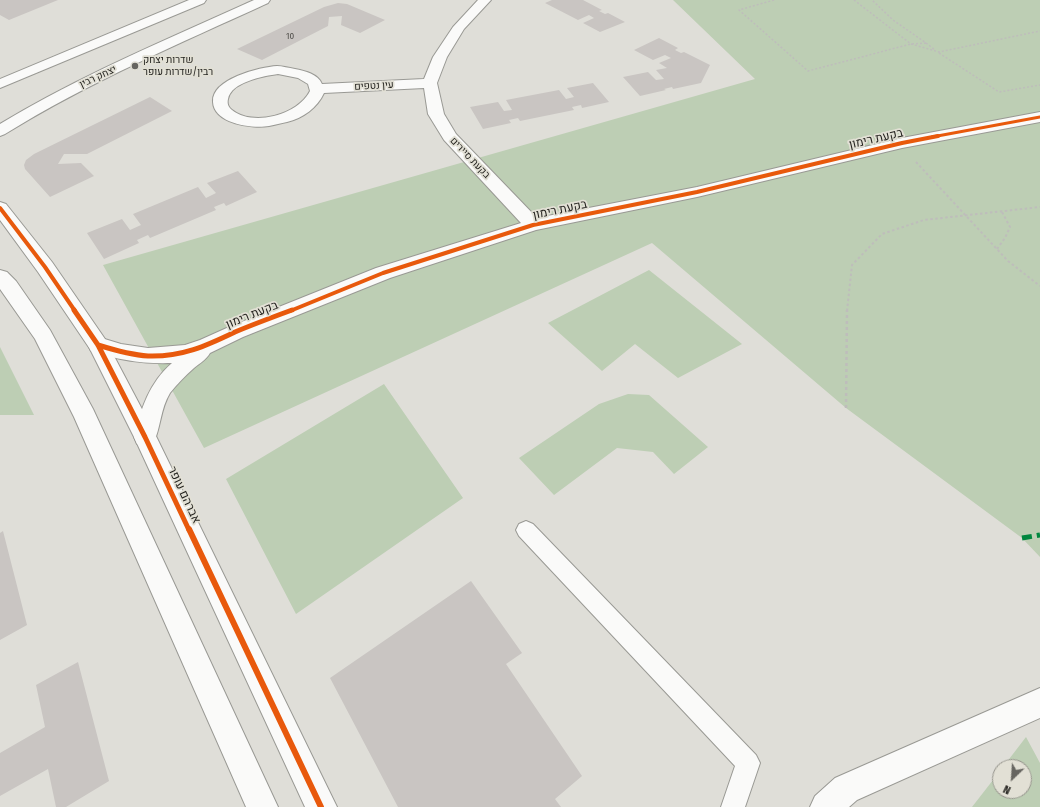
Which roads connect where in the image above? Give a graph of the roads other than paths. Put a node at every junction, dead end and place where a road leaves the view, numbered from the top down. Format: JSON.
{"nodes":[{"id":1,"x":200,"y":0,"type":"edge"},
{"id":2,"x":264,"y":0,"type":"edge"},
{"id":3,"x":485,"y":0,"type":"edge"},
{"id":4,"x":430,"y":83,"type":"junction"},
{"id":5,"x":0,"y":84,"type":"edge"},
{"id":6,"x":318,"y":89,"type":"junction"},
{"id":7,"x":1040,"y":117,"type":"edge"},
{"id":8,"x":0,"y":131,"type":"edge"},
{"id":9,"x":0,"y":208,"type":"edge"},
{"id":10,"x":533,"y":225,"type":"junction"},
{"id":11,"x":0,"y":277,"type":"edge"},
{"id":12,"x":98,"y":345,"type":"junction"},
{"id":13,"x":207,"y":346,"type":"junction"},
{"id":14,"x":145,"y":437,"type":"junction"},
{"id":15,"x":526,"y":530,"type":"dead end"},
{"id":16,"x":1040,"y":702,"type":"edge"},
{"id":17,"x":262,"y":807,"type":"edge"},
{"id":18,"x":321,"y":807,"type":"edge"},
{"id":19,"x":733,"y":807,"type":"edge"},
{"id":20,"x":826,"y":807,"type":"edge"}],
"edges":[{"from":1,"to":5,"type":"street"},
{"from":2,"to":8,"type":"street","name":"יצחק רבין"},
{"from":3,"to":4,"type":"street"},
{"from":4,"to":6,"type":"street","name":"עין נטפים"},
{"from":4,"to":10,"type":"street","name":"בקעת סיירים"},
{"from":6,"to":6,"type":"street"},
{"from":7,"to":10,"type":"street","name":"בקעת רימון"},
{"from":9,"to":12,"type":"street","name":"אברהם עופר"},
{"from":10,"to":13,"type":"street","name":"בקעת רימון"},
{"from":11,"to":17,"type":"street"},
{"from":12,"to":13,"type":"street","name":"בקעת רימון"},
{"from":12,"to":14,"type":"street","name":"אברהם עופר"},
{"from":13,"to":14,"type":"street","name":"בקעת רימון"},
{"from":14,"to":18,"type":"street","name":"אברהם עופר"},
{"from":15,"to":19,"type":"lane"},
{"from":16,"to":20,"type":"street"}]}
